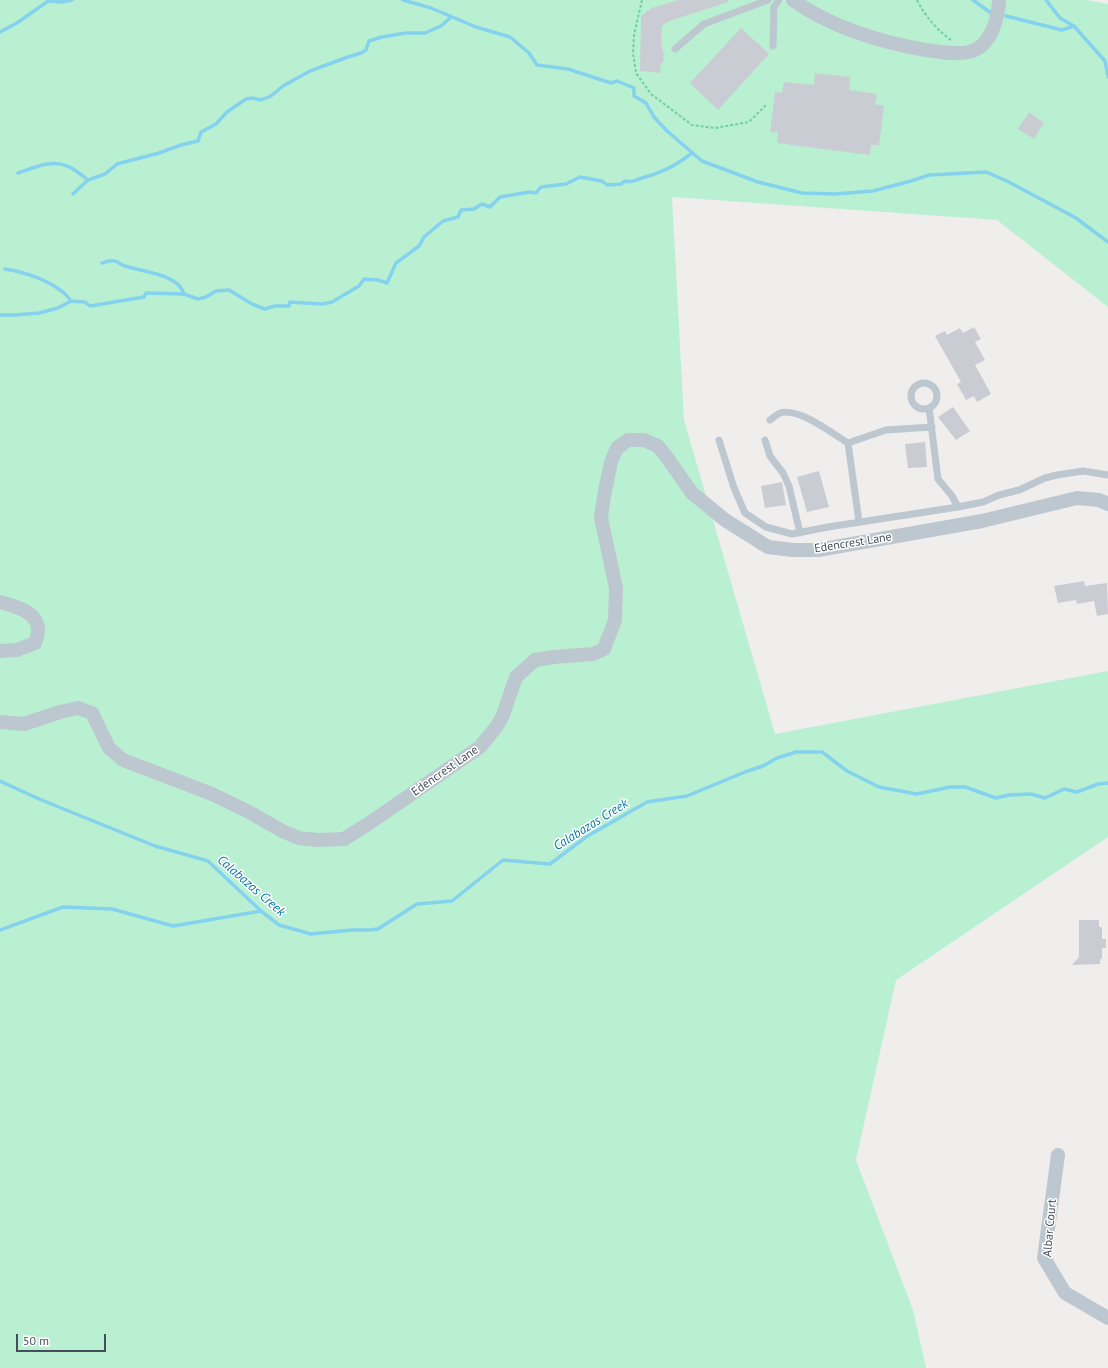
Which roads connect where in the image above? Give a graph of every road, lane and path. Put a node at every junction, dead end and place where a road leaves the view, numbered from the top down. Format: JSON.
{"nodes":[{"id":1,"x":642,"y":0,"type":"edge"},
{"id":2,"x":768,"y":0,"type":"edge"},
{"id":3,"x":779,"y":0,"type":"edge"},
{"id":4,"x":793,"y":0,"type":"edge"},
{"id":5,"x":917,"y":0,"type":"edge"},
{"id":6,"x":1000,"y":0,"type":"edge"},
{"id":7,"x":952,"y":41,"type":"dead end"},
{"id":8,"x":773,"y":46,"type":"dead end"},
{"id":9,"x":675,"y":50,"type":"dead end"},
{"id":10,"x":766,"y":105,"type":"dead end"},
{"id":11,"x":929,"y":408,"type":"dead end"},
{"id":12,"x":770,"y":420,"type":"dead end"},
{"id":13,"x":932,"y":426,"type":"junction"},
{"id":14,"x":719,"y":440,"type":"dead end"},
{"id":15,"x":765,"y":440,"type":"dead end"},
{"id":16,"x":848,"y":443,"type":"junction"},
{"id":17,"x":1108,"y":475,"type":"edge"},
{"id":18,"x":1108,"y":504,"type":"edge"},
{"id":19,"x":958,"y":507,"type":"junction"},
{"id":20,"x":859,"y":522,"type":"junction"},
{"id":21,"x":800,"y":533,"type":"junction"},
{"id":22,"x":0,"y":602,"type":"edge"},
{"id":23,"x":0,"y":652,"type":"edge"},
{"id":24,"x":0,"y":722,"type":"edge"},
{"id":25,"x":1058,"y":1155,"type":"dead end"},
{"id":26,"x":1108,"y":1318,"type":"edge"}],
"edges":[{"from":1,"to":10,"type":"path"},
{"from":2,"to":9,"type":"lane"},
{"from":3,"to":8,"type":"lane"},
{"from":4,"to":6,"type":"street"},
{"from":5,"to":7,"type":"path"},
{"from":11,"to":13,"type":"lane"},
{"from":12,"to":16,"type":"lane"},
{"from":13,"to":16,"type":"lane"},
{"from":13,"to":19,"type":"lane"},
{"from":14,"to":21,"type":"lane"},
{"from":15,"to":21,"type":"lane"},
{"from":16,"to":20,"type":"lane"},
{"from":17,"to":19,"type":"lane"},
{"from":18,"to":24,"type":"street","name":"Edencrest Lane"},
{"from":19,"to":20,"type":"lane"},
{"from":20,"to":21,"type":"lane"},
{"from":22,"to":23,"type":"street"},
{"from":25,"to":26,"type":"street","name":"Albar Court"}]}
